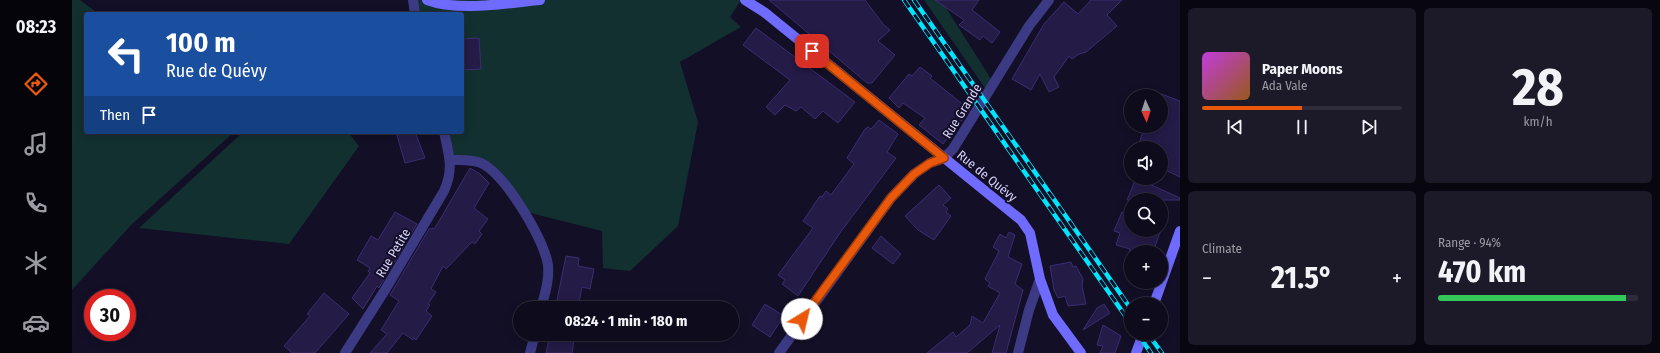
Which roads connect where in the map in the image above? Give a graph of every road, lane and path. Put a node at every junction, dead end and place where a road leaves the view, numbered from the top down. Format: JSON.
{"nodes":[{"id":1,"x":413,"y":0,"type":"edge"},
{"id":2,"x":427,"y":0,"type":"edge"},
{"id":3,"x":540,"y":0,"type":"edge"},
{"id":4,"x":745,"y":0,"type":"edge"},
{"id":5,"x":1049,"y":0,"type":"edge"},
{"id":6,"x":415,"y":12,"type":"edge"},
{"id":7,"x":444,"y":134,"type":"edge"},
{"id":8,"x":944,"y":158,"type":"junction"},
{"id":9,"x":451,"y":160,"type":"junction"},
{"id":10,"x":1180,"y":231,"type":"edge"},
{"id":11,"x":1040,"y":279,"type":"junction"},
{"id":12,"x":1156,"y":297,"type":"edge"},
{"id":13,"x":543,"y":301,"type":"edge"},
{"id":14,"x":533,"y":341,"type":"edge"},
{"id":15,"x":1140,"y":341,"type":"edge"},
{"id":16,"x":344,"y":353,"type":"edge"},
{"id":17,"x":530,"y":353,"type":"edge"},
{"id":18,"x":779,"y":353,"type":"edge"},
{"id":19,"x":1018,"y":353,"type":"edge"},
{"id":20,"x":1081,"y":353,"type":"edge"},
{"id":21,"x":1136,"y":353,"type":"edge"}],
"edges":[{"from":1,"to":6,"type":"street"},
{"from":2,"to":3,"type":"main road"},
{"from":4,"to":8,"type":"main road","name":"Rue de Quévy"},
{"from":5,"to":8,"type":"street","name":"Rue Grande"},
{"from":7,"to":9,"type":"street","name":"Rue Petite"},
{"from":8,"to":11,"type":"main road","name":"Rue de Quévy"},
{"from":8,"to":18,"type":"street","name":"Rue Grande"},
{"from":9,"to":13,"type":"street"},
{"from":9,"to":16,"type":"street","name":"Rue Petite"},
{"from":10,"to":12,"type":"main road"},
{"from":11,"to":19,"type":"street"},
{"from":11,"to":20,"type":"main road","name":"Rue de Quévy"},
{"from":14,"to":17,"type":"street"},
{"from":15,"to":21,"type":"main road"}]}
